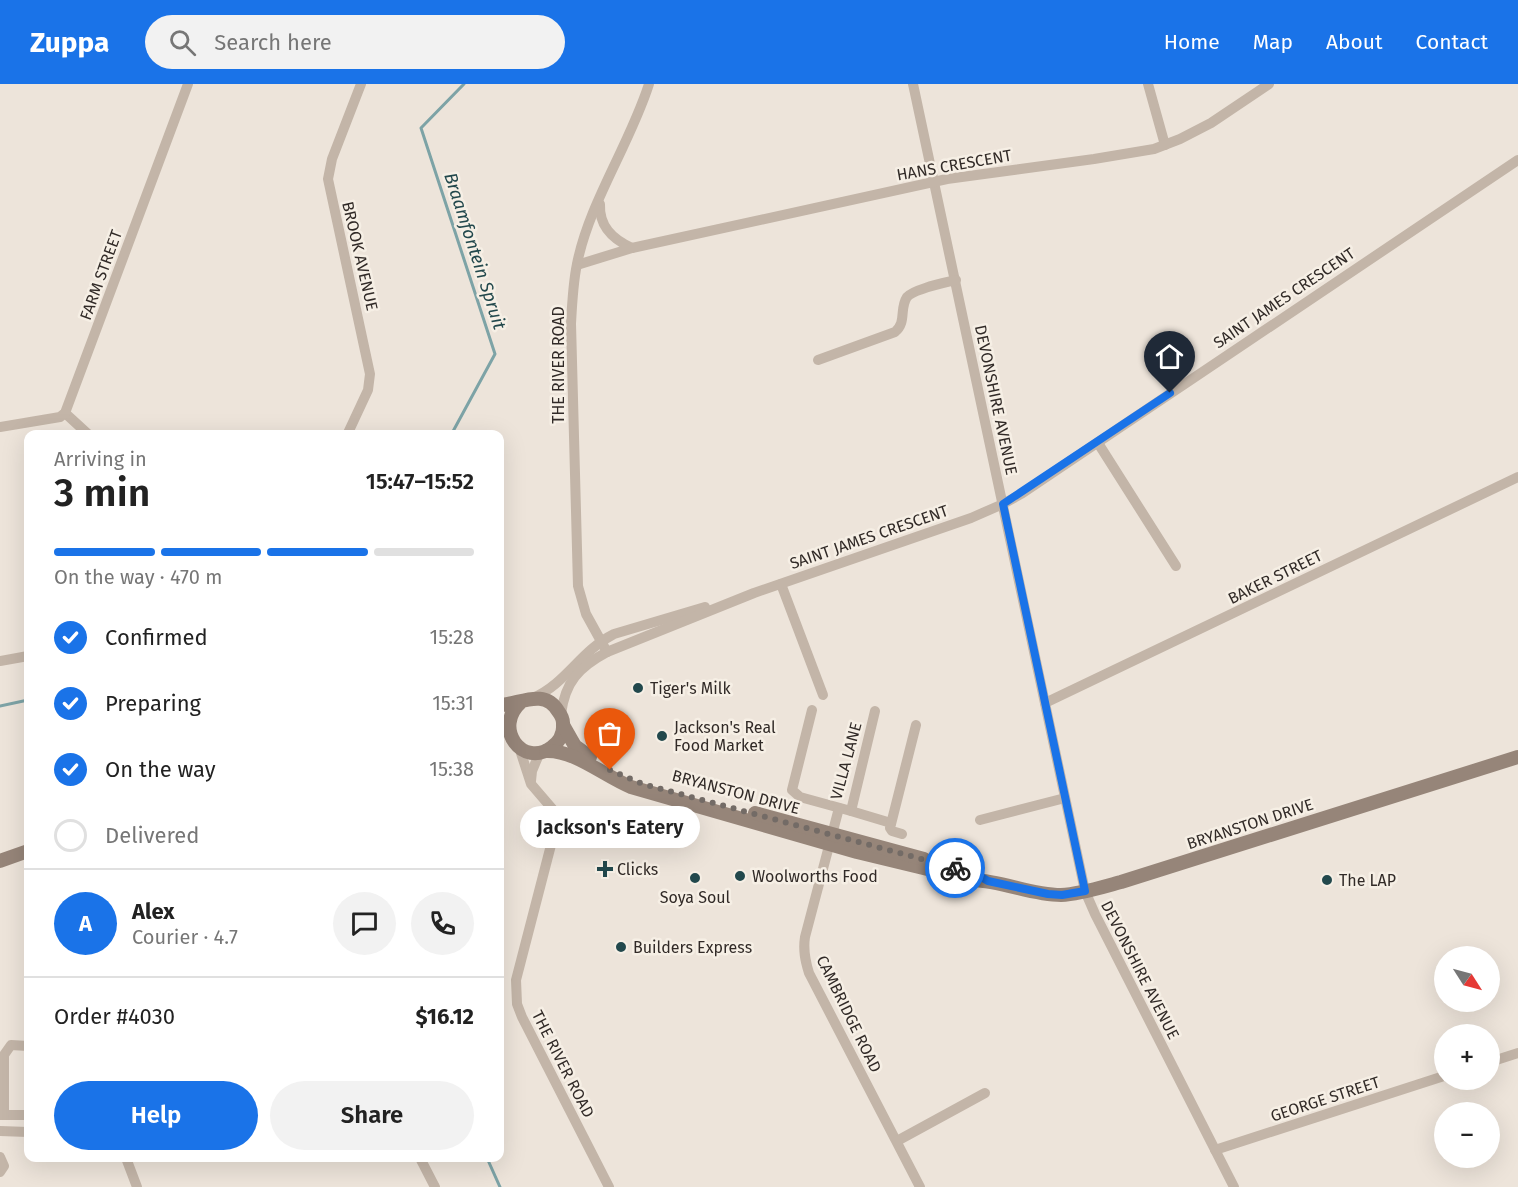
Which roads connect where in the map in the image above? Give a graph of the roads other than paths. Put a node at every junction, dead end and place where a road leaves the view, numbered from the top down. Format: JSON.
{"nodes":[{"id":1,"x":188,"y":84,"type":"edge"},
{"id":2,"x":361,"y":84,"type":"edge"},
{"id":3,"x":649,"y":84,"type":"edge"},
{"id":4,"x":913,"y":84,"type":"edge"},
{"id":5,"x":1148,"y":84,"type":"edge"},
{"id":6,"x":1269,"y":84,"type":"edge"},
{"id":7,"x":1165,"y":145,"type":"junction"},
{"id":8,"x":1518,"y":160,"type":"edge"},
{"id":9,"x":934,"y":181,"type":"junction"},
{"id":10,"x":600,"y":197,"type":"junction"},
{"id":11,"x":632,"y":248,"type":"junction"},
{"id":12,"x":577,"y":265,"type":"junction"},
{"id":13,"x":956,"y":280,"type":"junction"},
{"id":14,"x":818,"y":360,"type":"dead end"},
{"id":15,"x":65,"y":413,"type":"junction"},
{"id":16,"x":0,"y":426,"type":"edge"},
{"id":17,"x":84,"y":430,"type":"edge"},
{"id":18,"x":349,"y":430,"type":"edge"},
{"id":19,"x":1098,"y":443,"type":"junction"},
{"id":20,"x":1518,"y":477,"type":"edge"},
{"id":21,"x":1003,"y":504,"type":"junction"},
{"id":22,"x":1176,"y":566,"type":"dead end"},
{"id":23,"x":781,"y":584,"type":"junction"},
{"id":24,"x":737,"y":600,"type":"junction"},
{"id":25,"x":601,"y":641,"type":"junction"},
{"id":26,"x":608,"y":652,"type":"junction"},
{"id":27,"x":24,"y":657,"type":"edge"},
{"id":28,"x":0,"y":661,"type":"edge"},
{"id":29,"x":823,"y":695,"type":"dead end"},
{"id":30,"x":527,"y":700,"type":"junction"},
{"id":31,"x":1045,"y":703,"type":"junction"},
{"id":32,"x":504,"y":704,"type":"edge"},
{"id":33,"x":812,"y":710,"type":"dead end"},
{"id":34,"x":875,"y":711,"type":"dead end"},
{"id":35,"x":562,"y":720,"type":"junction"},
{"id":36,"x":916,"y":725,"type":"dead end"},
{"id":37,"x":504,"y":729,"type":"edge"},
{"id":38,"x":516,"y":743,"type":"junction"},
{"id":39,"x":543,"y":752,"type":"junction"},
{"id":40,"x":1518,"y":757,"type":"edge"},
{"id":41,"x":531,"y":784,"type":"junction"},
{"id":42,"x":1065,"y":798,"type":"junction"},
{"id":43,"x":679,"y":802,"type":"junction"},
{"id":44,"x":839,"y":808,"type":"junction"},
{"id":45,"x":851,"y":811,"type":"junction"},
{"id":46,"x":980,"y":820,"type":"dead end"},
{"id":47,"x":891,"y":823,"type":"junction"},
{"id":48,"x":670,"y":828,"type":"dead end"},
{"id":49,"x":902,"y":834,"type":"dead end"},
{"id":50,"x":831,"y":839,"type":"junction"},
{"id":51,"x":24,"y":852,"type":"edge"},
{"id":52,"x":0,"y":861,"type":"edge"},
{"id":53,"x":1085,"y":891,"type":"junction"},
{"id":54,"x":24,"y":1046,"type":"edge"},
{"id":55,"x":1518,"y":1053,"type":"edge"},
{"id":56,"x":1500,"y":1059,"type":"edge"},
{"id":57,"x":1434,"y":1079,"type":"edge"},
{"id":58,"x":985,"y":1093,"type":"dead end"},
{"id":59,"x":2,"y":1115,"type":"edge"},
{"id":60,"x":24,"y":1115,"type":"edge"},
{"id":61,"x":0,"y":1131,"type":"edge"},
{"id":62,"x":24,"y":1132,"type":"edge"},
{"id":63,"x":897,"y":1141,"type":"junction"},
{"id":64,"x":1215,"y":1150,"type":"junction"},
{"id":65,"x":0,"y":1157,"type":"edge"},
{"id":66,"x":128,"y":1162,"type":"edge"},
{"id":67,"x":422,"y":1162,"type":"edge"},
{"id":68,"x":0,"y":1172,"type":"edge"},
{"id":69,"x":138,"y":1187,"type":"edge"},
{"id":70,"x":435,"y":1187,"type":"edge"},
{"id":71,"x":609,"y":1187,"type":"edge"},
{"id":72,"x":920,"y":1187,"type":"edge"},
{"id":73,"x":1234,"y":1187,"type":"edge"}],
"edges":[{"from":1,"to":15,"type":"street","name":"FARM STREET"},
{"from":2,"to":18,"type":"street","name":"BROOK AVENUE"},
{"from":3,"to":10,"type":"street","name":"THE RIVER ROAD"},
{"from":4,"to":9,"type":"street","name":"DEVONSHIRE AVENUE"},
{"from":5,"to":7,"type":"street"},
{"from":6,"to":7,"type":"street","name":"HANS CRESCENT"},
{"from":7,"to":9,"type":"street","name":"HANS CRESCENT"},
{"from":8,"to":19,"type":"street","name":"SAINT JAMES CRESCENT"},
{"from":9,"to":11,"type":"street","name":"HANS CRESCENT"},
{"from":9,"to":13,"type":"street","name":"DEVONSHIRE AVENUE"},
{"from":10,"to":11,"type":"street"},
{"from":10,"to":12,"type":"street","name":"THE RIVER ROAD"},
{"from":11,"to":12,"type":"street","name":"HANS CRESCENT"},
{"from":12,"to":25,"type":"street","name":"THE RIVER ROAD"},
{"from":13,"to":14,"type":"street"},
{"from":13,"to":21,"type":"street","name":"DEVONSHIRE AVENUE"},
{"from":15,"to":16,"type":"street"},
{"from":15,"to":17,"type":"street"},
{"from":19,"to":21,"type":"street","name":"SAINT JAMES CRESCENT"},
{"from":19,"to":22,"type":"street"},
{"from":20,"to":31,"type":"street","name":"BAKER STREET"},
{"from":21,"to":23,"type":"street","name":"SAINT JAMES CRESCENT"},
{"from":21,"to":31,"type":"street","name":"DEVONSHIRE AVENUE"},
{"from":23,"to":24,"type":"street","name":"SAINT JAMES CRESCENT"},
{"from":23,"to":29,"type":"street"},
{"from":24,"to":25,"type":"street","name":"SAINT JAMES CRESCENT"},
{"from":24,"to":26,"type":"street","name":"SAINT JAMES CRESCENT"},
{"from":25,"to":26,"type":"street","name":"THE RIVER ROAD"},
{"from":25,"to":30,"type":"street","name":"SAINT JAMES CRESCENT"},
{"from":26,"to":35,"type":"street","name":"SAINT JAMES CRESCENT"},
{"from":27,"to":28,"type":"street"},
{"from":30,"to":32,"type":"main road"},
{"from":30,"to":35,"type":"main road"},
{"from":30,"to":38,"type":"main road"},
{"from":31,"to":42,"type":"street","name":"DEVONSHIRE AVENUE"},
{"from":33,"to":44,"type":"street","name":"VILLA LANE"},
{"from":34,"to":45,"type":"street","name":"VILLA LANE"},
{"from":35,"to":39,"type":"main road"},
{"from":35,"to":50,"type":"main road","name":"BRYANSTON DRIVE"},
{"from":36,"to":47,"type":"street"},
{"from":37,"to":38,"type":"main road"},
{"from":38,"to":39,"type":"main road"},
{"from":38,"to":41,"type":"street","name":"THE RIVER ROAD"},
{"from":39,"to":41,"type":"street"},
{"from":39,"to":43,"type":"main road","name":"BRYANSTON DRIVE"},
{"from":40,"to":53,"type":"main road","name":"BRYANSTON DRIVE"},
{"from":41,"to":71,"type":"street","name":"THE RIVER ROAD"},
{"from":42,"to":46,"type":"street"},
{"from":42,"to":53,"type":"street","name":"DEVONSHIRE AVENUE"},
{"from":43,"to":48,"type":"street"},
{"from":43,"to":50,"type":"main road","name":"BRYANSTON DRIVE"},
{"from":44,"to":45,"type":"street","name":"VILLA LANE"},
{"from":44,"to":50,"type":"street","name":"VILLA LANE"},
{"from":45,"to":47,"type":"street"},
{"from":47,"to":49,"type":"street"},
{"from":50,"to":53,"type":"main road","name":"BRYANSTON DRIVE"},
{"from":50,"to":63,"type":"street","name":"CAMBRIDGE ROAD"},
{"from":51,"to":52,"type":"main road"},
{"from":53,"to":64,"type":"street","name":"DEVONSHIRE AVENUE"},
{"from":54,"to":59,"type":"street"},
{"from":55,"to":56,"type":"street"},
{"from":57,"to":64,"type":"street","name":"GEORGE STREET"},
{"from":58,"to":63,"type":"street"},
{"from":59,"to":60,"type":"street"},
{"from":61,"to":62,"type":"street"},
{"from":63,"to":72,"type":"street","name":"CAMBRIDGE ROAD"},
{"from":64,"to":73,"type":"street","name":"DEVONSHIRE AVENUE"},
{"from":65,"to":68,"type":"street"},
{"from":66,"to":69,"type":"street"},
{"from":67,"to":70,"type":"street"}]}
